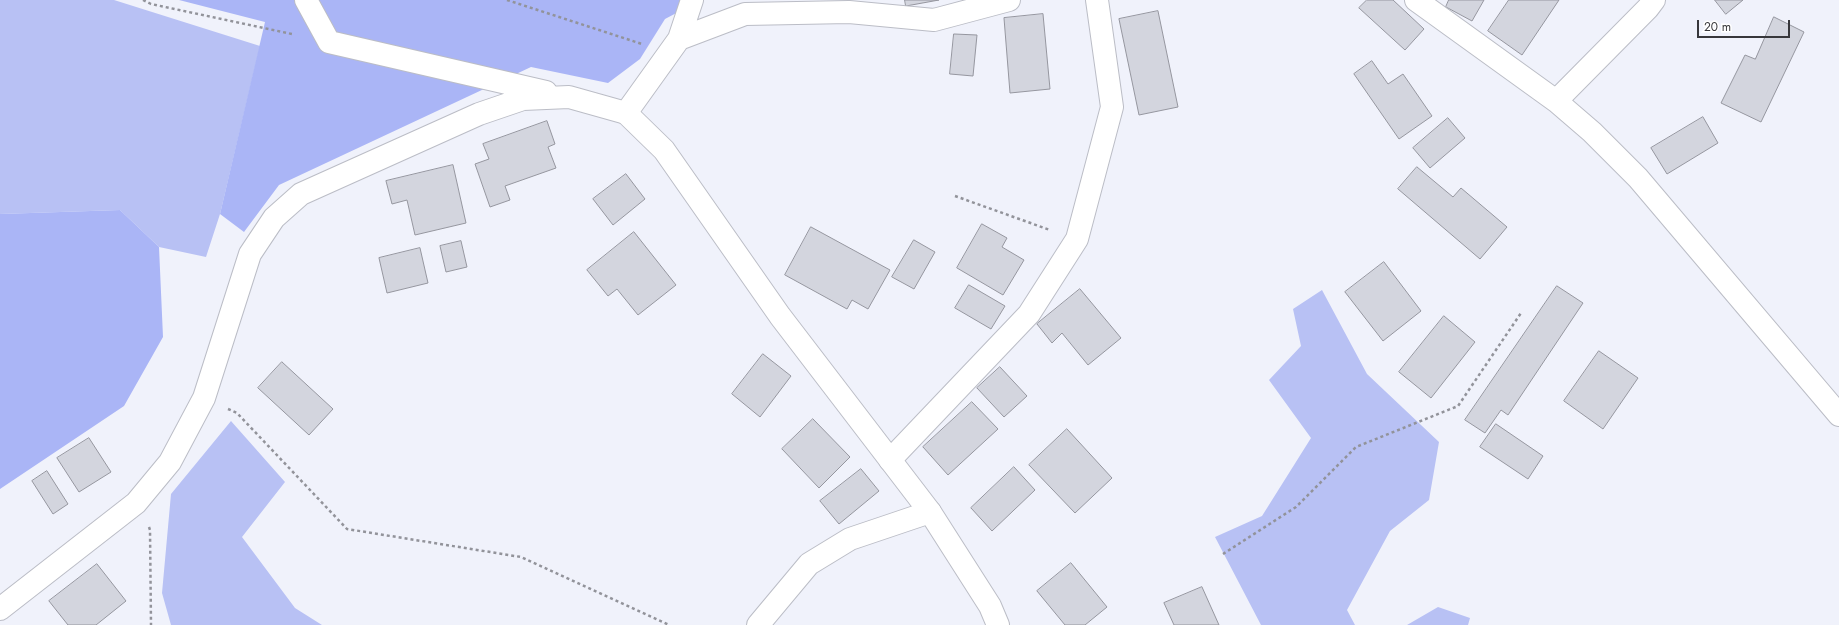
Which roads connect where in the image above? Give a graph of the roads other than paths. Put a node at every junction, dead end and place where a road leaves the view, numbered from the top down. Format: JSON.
{"nodes":[{"id":1,"x":306,"y":0,"type":"edge"},
{"id":2,"x":692,"y":0,"type":"edge"},
{"id":3,"x":1009,"y":0,"type":"edge"},
{"id":4,"x":1097,"y":0,"type":"edge"},
{"id":5,"x":1416,"y":0,"type":"edge"},
{"id":6,"x":1654,"y":0,"type":"edge"},
{"id":7,"x":679,"y":39,"type":"junction"},
{"id":8,"x":569,"y":97,"type":"junction"},
{"id":9,"x":1556,"y":101,"type":"junction"},
{"id":10,"x":626,"y":114,"type":"junction"},
{"id":11,"x":1839,"y":415,"type":"edge"},
{"id":12,"x":890,"y":460,"type":"junction"},
{"id":13,"x":930,"y":512,"type":"junction"},
{"id":14,"x":0,"y":609,"type":"edge"},
{"id":15,"x":758,"y":625,"type":"edge"},
{"id":16,"x":998,"y":625,"type":"edge"}],
"edges":[{"from":1,"to":8,"type":"street"},
{"from":2,"to":7,"type":"street"},
{"from":3,"to":7,"type":"street"},
{"from":4,"to":12,"type":"street"},
{"from":5,"to":9,"type":"street"},
{"from":6,"to":9,"type":"street"},
{"from":7,"to":10,"type":"street"},
{"from":8,"to":10,"type":"street"},
{"from":8,"to":14,"type":"street"},
{"from":9,"to":11,"type":"street"},
{"from":10,"to":12,"type":"street"},
{"from":12,"to":13,"type":"street"},
{"from":13,"to":15,"type":"street"},
{"from":13,"to":16,"type":"street"}]}
